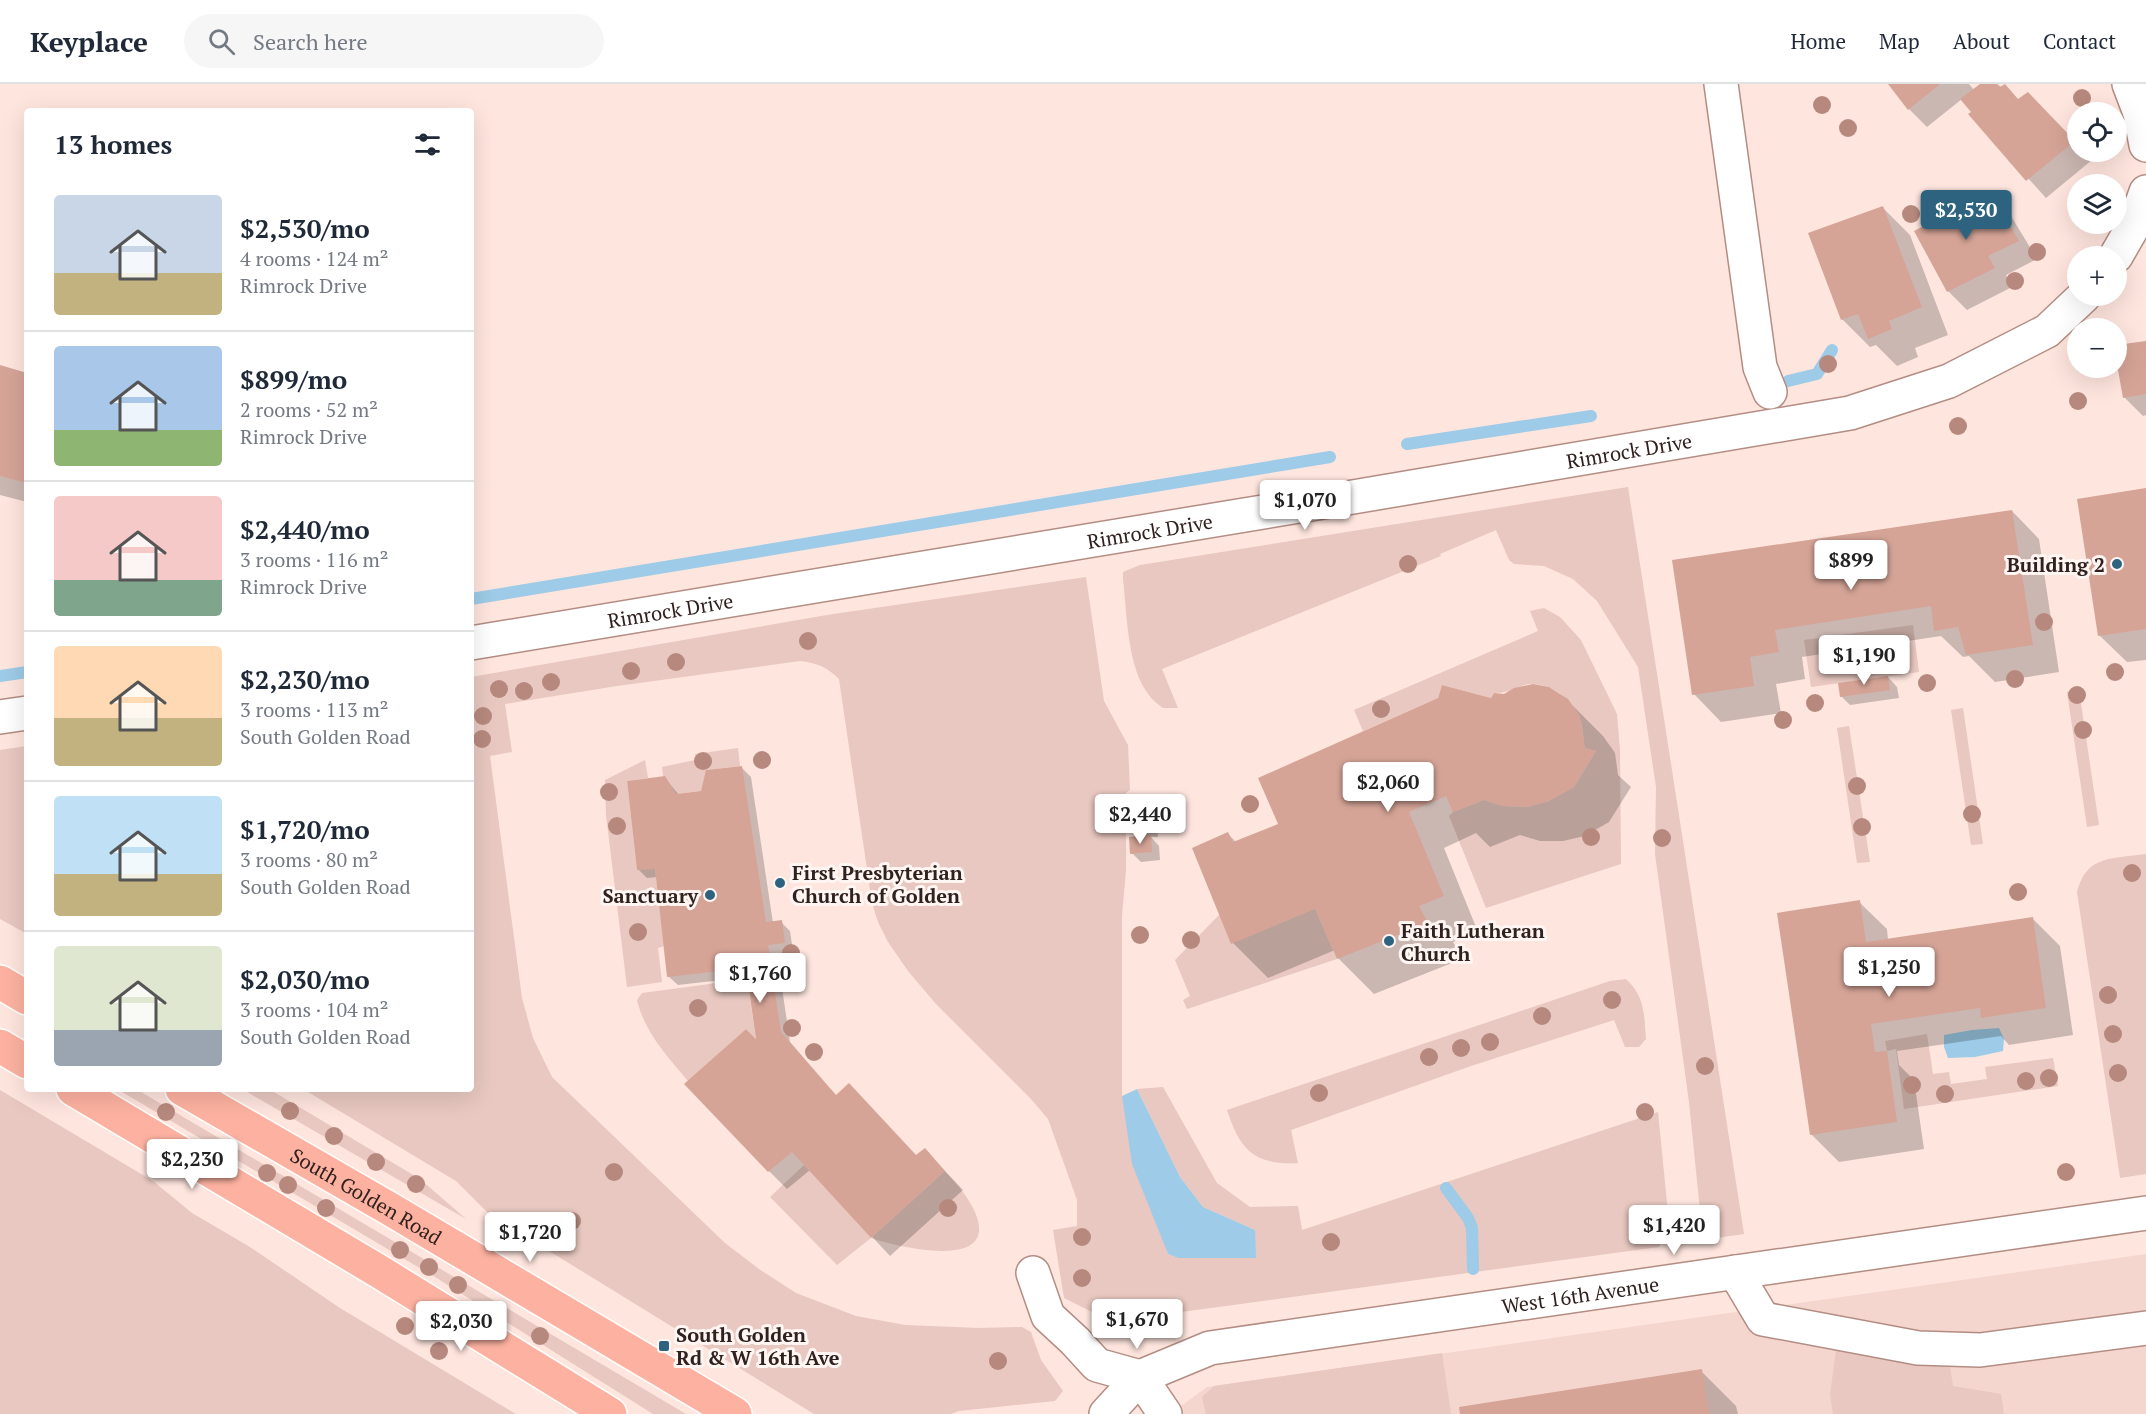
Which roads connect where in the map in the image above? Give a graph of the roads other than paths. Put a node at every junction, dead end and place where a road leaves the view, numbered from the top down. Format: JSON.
{"nodes":[{"id":1,"x":1721,"y":84,"type":"edge"},
{"id":2,"x":2129,"y":84,"type":"edge"},
{"id":3,"x":2146,"y":146,"type":"edge"},
{"id":4,"x":2146,"y":192,"type":"edge"},
{"id":5,"x":2121,"y":246,"type":"edge"},
{"id":6,"x":2073,"y":306,"type":"edge"},
{"id":7,"x":1770,"y":393,"type":"dead end"},
{"id":8,"x":474,"y":643,"type":"edge"},
{"id":9,"x":24,"y":713,"type":"edge"},
{"id":10,"x":0,"y":717,"type":"edge"},
{"id":11,"x":0,"y":982,"type":"edge"},
{"id":12,"x":24,"y":996,"type":"edge"},
{"id":13,"x":0,"y":1046,"type":"edge"},
{"id":14,"x":24,"y":1060,"type":"edge"},
{"id":15,"x":78,"y":1092,"type":"edge"},
{"id":16,"x":187,"y":1092,"type":"edge"},
{"id":17,"x":2146,"y":1212,"type":"edge"},
{"id":18,"x":1735,"y":1272,"type":"junction"},
{"id":19,"x":1034,"y":1273,"type":"dead end"},
{"id":20,"x":2146,"y":1328,"type":"edge"},
{"id":21,"x":1140,"y":1377,"type":"junction"},
{"id":22,"x":609,"y":1414,"type":"edge"},
{"id":23,"x":735,"y":1414,"type":"edge"},
{"id":24,"x":1106,"y":1414,"type":"edge"},
{"id":25,"x":1165,"y":1414,"type":"edge"}],
"edges":[{"from":1,"to":7,"type":"street"},
{"from":2,"to":3,"type":"street"},
{"from":4,"to":5,"type":"street"},
{"from":6,"to":8,"type":"street","name":"Rimrock Drive"},
{"from":9,"to":10,"type":"street"},
{"from":11,"to":12,"type":"main road"},
{"from":13,"to":14,"type":"main road"},
{"from":15,"to":22,"type":"main road"},
{"from":16,"to":23,"type":"main road","name":"South Golden Road"},
{"from":17,"to":18,"type":"street","name":"West 16th Avenue"},
{"from":18,"to":20,"type":"street"},
{"from":18,"to":21,"type":"street","name":"West 16th Avenue"},
{"from":19,"to":21,"type":"street"},
{"from":21,"to":24,"type":"street","name":"West 16th Avenue"},
{"from":21,"to":25,"type":"street"}]}
